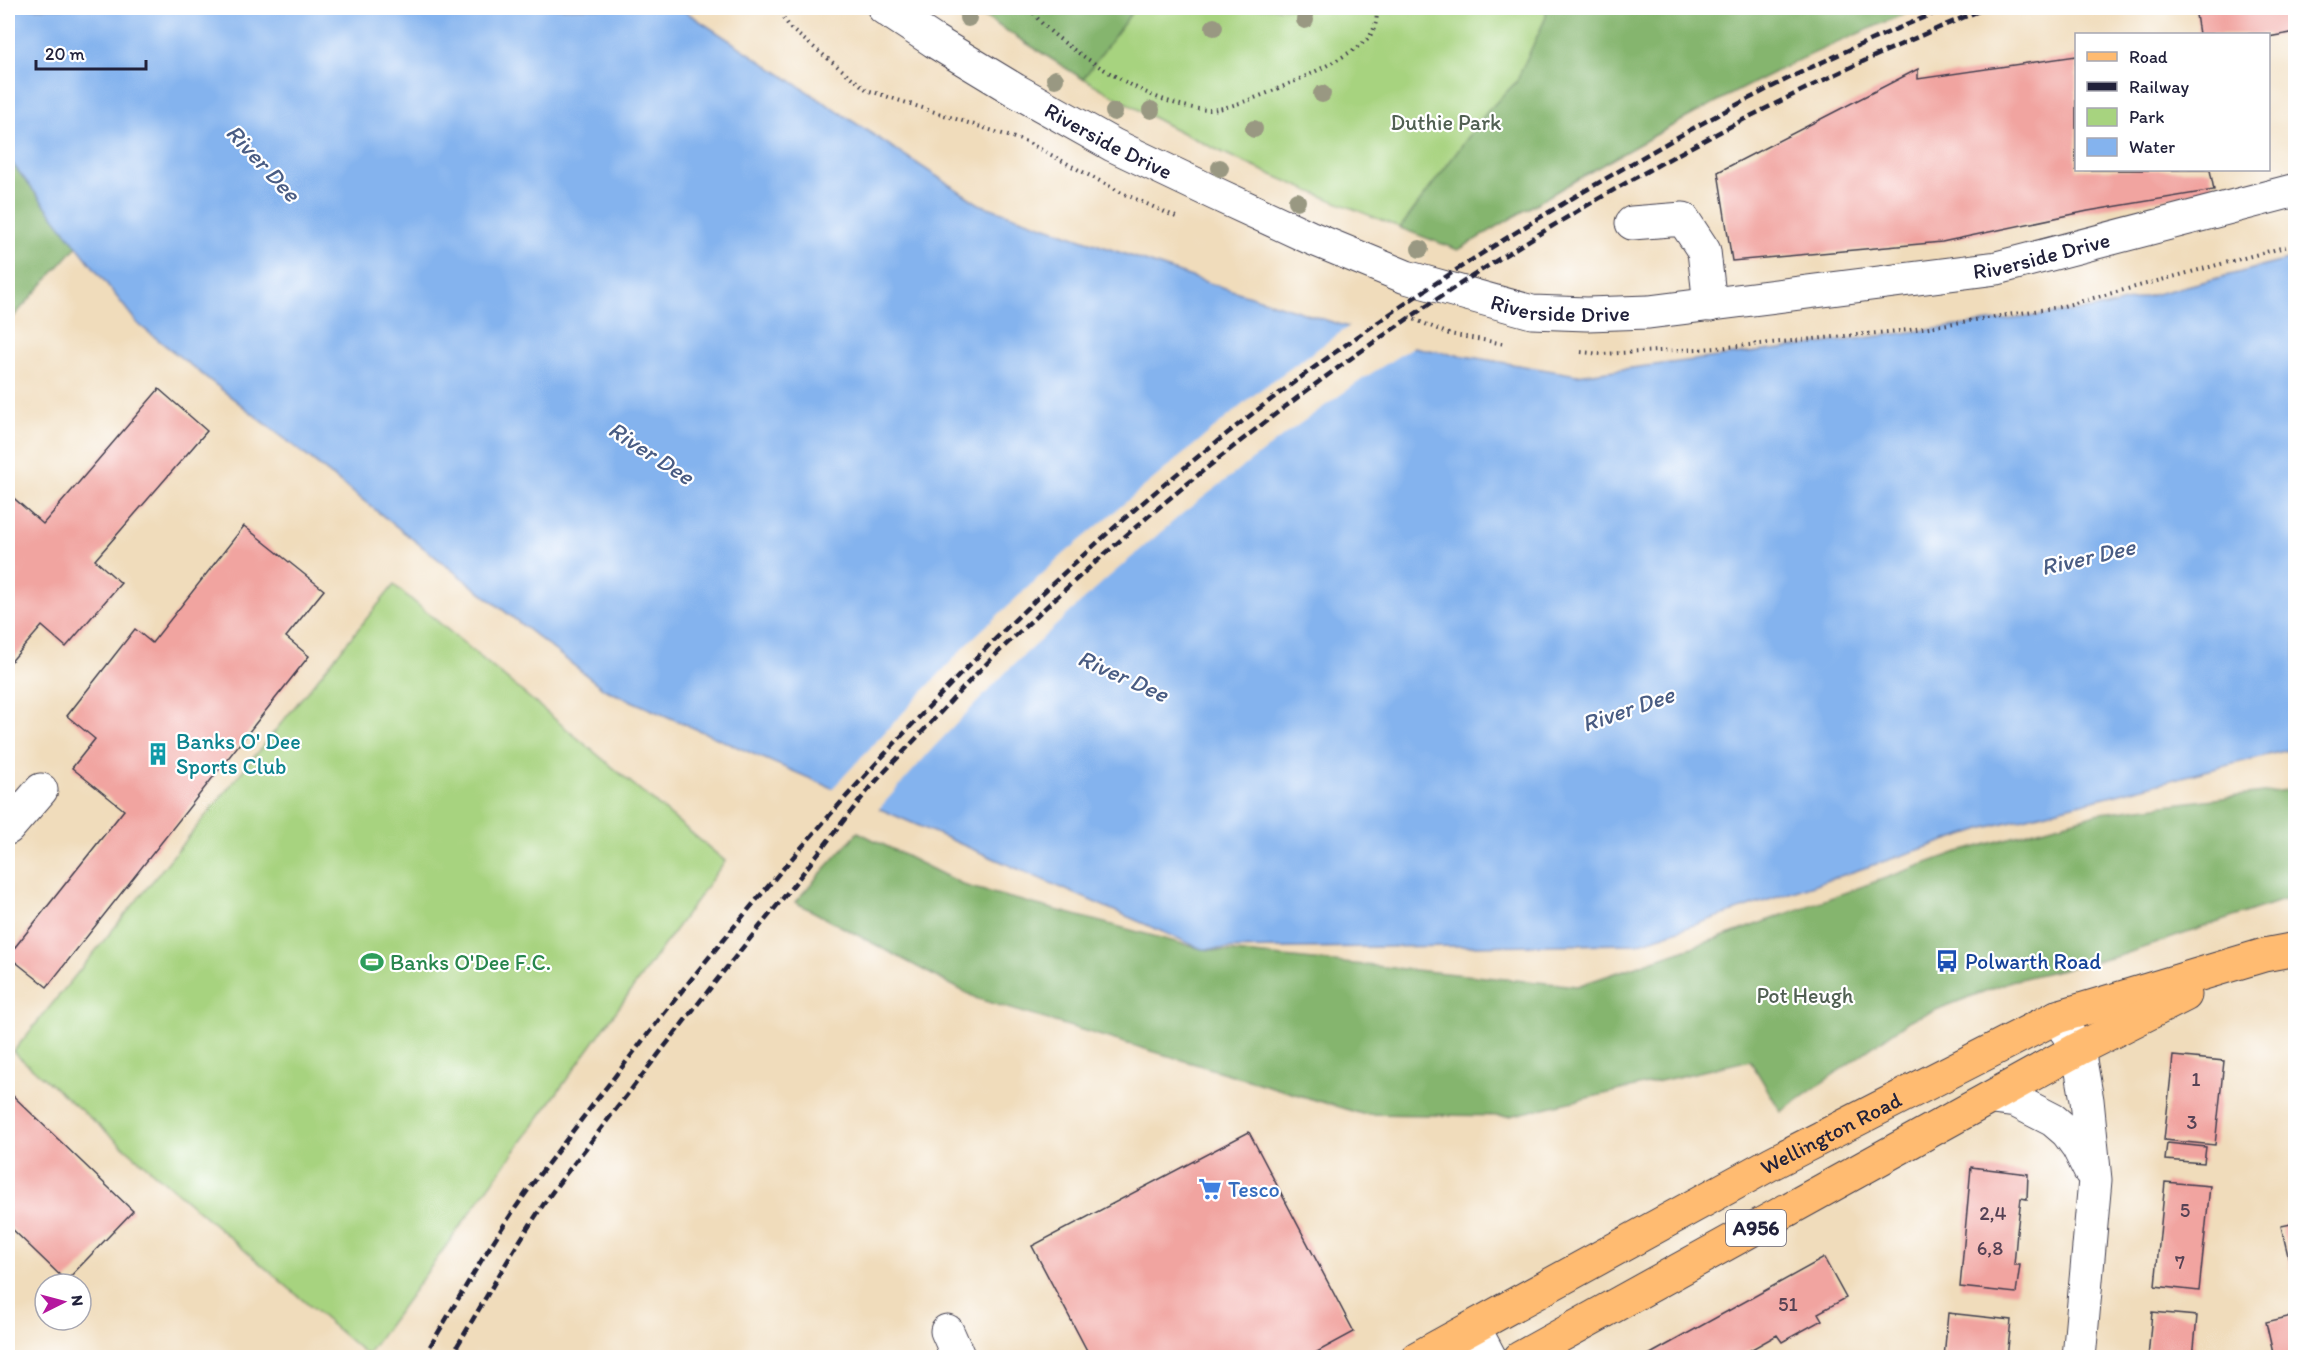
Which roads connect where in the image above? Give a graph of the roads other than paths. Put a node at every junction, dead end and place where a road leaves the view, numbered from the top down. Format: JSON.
{"nodes":[{"id":1,"x":885,"y":8,"type":"edge"},
{"id":2,"x":2295,"y":190,"type":"edge"},
{"id":3,"x":1632,"y":223,"type":"dead end"},
{"id":4,"x":1710,"y":304,"type":"junction"},
{"id":5,"x":41,"y":790,"type":"dead end"},
{"id":6,"x":8,"y":828,"type":"edge"},
{"id":7,"x":2280,"y":952,"type":"edge"},
{"id":8,"x":2057,"y":1017,"type":"junction"},
{"id":9,"x":2078,"y":1049,"type":"junction"},
{"id":10,"x":1992,"y":1098,"type":"junction"},
{"id":11,"x":2095,"y":1180,"type":"junction"},
{"id":12,"x":1474,"y":1328,"type":"junction"},
{"id":13,"x":1417,"y":1358,"type":"edge"},
{"id":14,"x":1490,"y":1358,"type":"edge"},
{"id":15,"x":1520,"y":1358,"type":"edge"},
{"id":16,"x":2079,"y":1358,"type":"edge"}],
"edges":[{"from":1,"to":4,"type":"street","name":"Riverside Drive"},
{"from":2,"to":4,"type":"street","name":"Riverside Drive"},
{"from":3,"to":4,"type":"street"},
{"from":5,"to":6,"type":"street"},
{"from":7,"to":8,"type":"main road","name":"Wellington Road","number":"A956"},
{"from":7,"to":9,"type":"main road","name":"Wellington Road","number":"A956"},
{"from":8,"to":9,"type":"street"},
{"from":8,"to":12,"type":"main road","name":"Wellington Road","number":"A956"},
{"from":9,"to":10,"type":"main road","name":"Wellington Road","number":"A956"},
{"from":9,"to":11,"type":"street"},
{"from":10,"to":11,"type":"street"},
{"from":10,"to":15,"type":"main road","name":"Wellington Road","number":"A956"},
{"from":11,"to":16,"type":"street"},
{"from":12,"to":13,"type":"main road","name":"Wellington Road","number":"A956"},
{"from":12,"to":14,"type":"street"}]}
